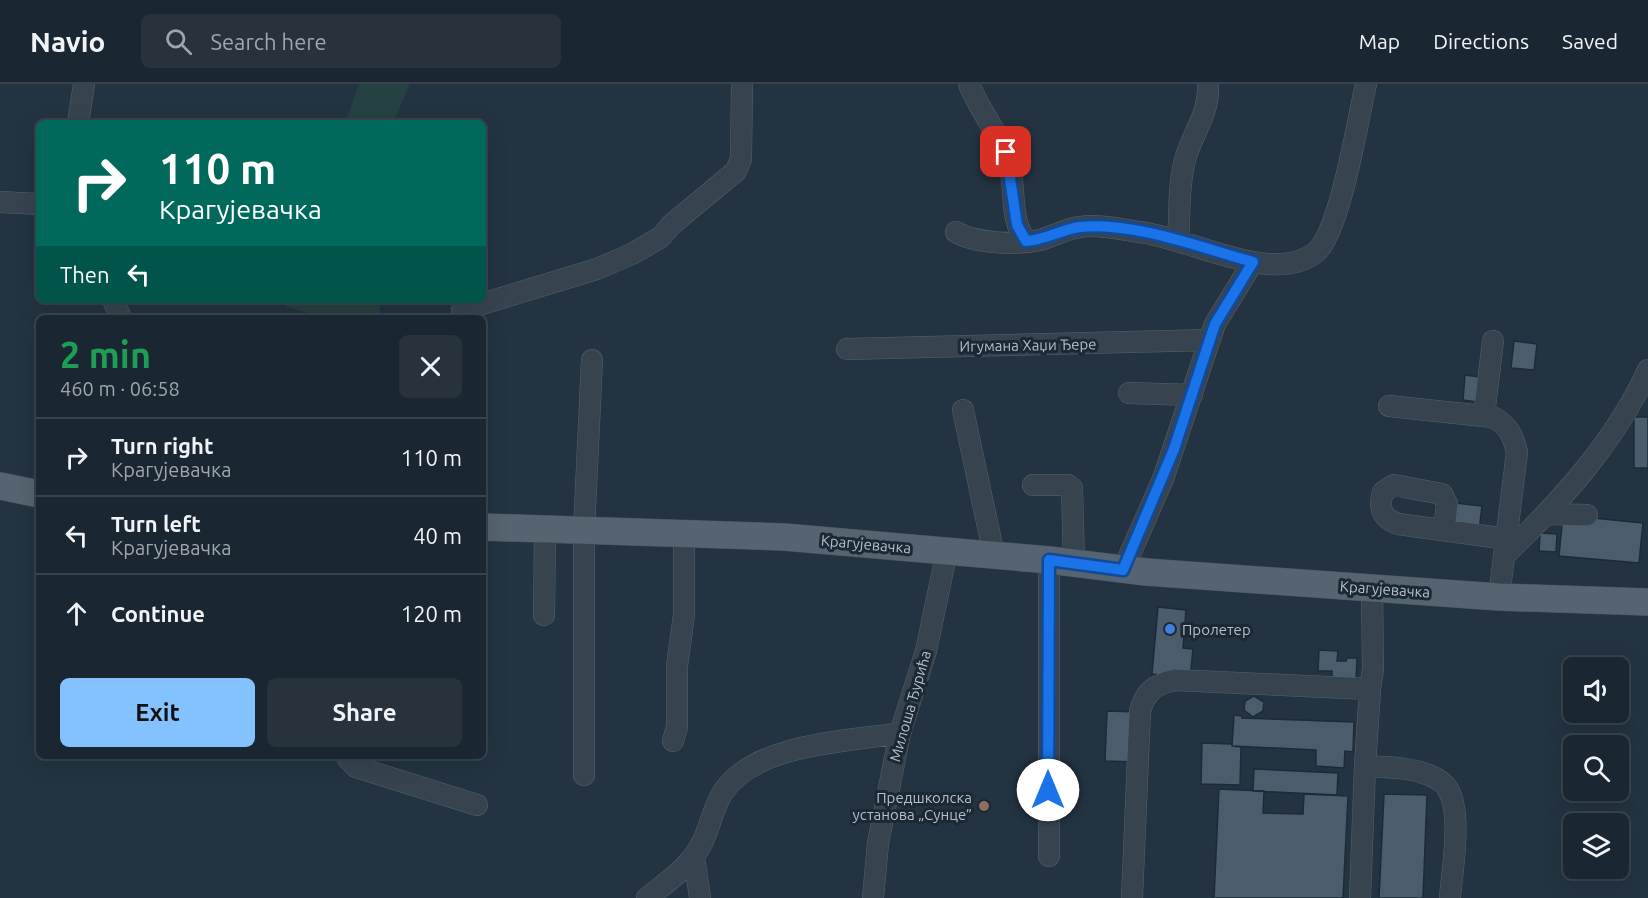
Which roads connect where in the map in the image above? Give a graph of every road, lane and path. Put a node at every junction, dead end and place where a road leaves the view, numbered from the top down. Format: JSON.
{"nodes":[{"id":1,"x":84,"y":84,"type":"edge"},
{"id":2,"x":742,"y":84,"type":"edge"},
{"id":3,"x":969,"y":84,"type":"edge"},
{"id":4,"x":1208,"y":84,"type":"edge"},
{"id":5,"x":1366,"y":84,"type":"edge"},
{"id":6,"x":78,"y":120,"type":"edge"},
{"id":7,"x":0,"y":201,"type":"edge"},
{"id":8,"x":36,"y":204,"type":"edge"},
{"id":9,"x":956,"y":232,"type":"dead end"},
{"id":10,"x":1026,"y":241,"type":"junction"},
{"id":11,"x":1178,"y":241,"type":"junction"},
{"id":12,"x":1253,"y":262,"type":"junction"},
{"id":13,"x":486,"y":301,"type":"edge"},
{"id":14,"x":479,"y":303,"type":"edge"},
{"id":15,"x":459,"y":307,"type":"edge"},
{"id":16,"x":1210,"y":340,"type":"junction"},
{"id":17,"x":1493,"y":341,"type":"dead end"},
{"id":18,"x":847,"y":349,"type":"dead end"},
{"id":19,"x":592,"y":360,"type":"dead end"},
{"id":20,"x":1648,"y":370,"type":"edge"},
{"id":21,"x":1129,"y":393,"type":"dead end"},
{"id":22,"x":1192,"y":395,"type":"junction"},
{"id":23,"x":1389,"y":406,"type":"dead end"},
{"id":24,"x":963,"y":410,"type":"dead end"},
{"id":25,"x":1484,"y":415,"type":"junction"},
{"id":26,"x":1033,"y":485,"type":"dead end"},
{"id":27,"x":0,"y":486,"type":"edge"},
{"id":28,"x":35,"y":492,"type":"edge"},
{"id":29,"x":1548,"y":514,"type":"junction"},
{"id":30,"x":1587,"y":515,"type":"dead end"},
{"id":31,"x":486,"y":527,"type":"edge"},
{"id":32,"x":545,"y":530,"type":"junction"},
{"id":33,"x":1444,"y":530,"type":"dead end"},
{"id":34,"x":584,"y":531,"type":"junction"},
{"id":35,"x":684,"y":534,"type":"junction"},
{"id":36,"x":1506,"y":547,"type":"junction"},
{"id":37,"x":947,"y":551,"type":"junction"},
{"id":38,"x":994,"y":555,"type":"junction"},
{"id":39,"x":1062,"y":561,"type":"junction"},
{"id":40,"x":1123,"y":570,"type":"junction"},
{"id":41,"x":1372,"y":588,"type":"junction"},
{"id":42,"x":1498,"y":597,"type":"junction"},
{"id":43,"x":1648,"y":602,"type":"edge"},
{"id":44,"x":544,"y":615,"type":"dead end"},
{"id":45,"x":1370,"y":689,"type":"junction"},
{"id":46,"x":900,"y":733,"type":"junction"},
{"id":47,"x":673,"y":741,"type":"dead end"},
{"id":48,"x":348,"y":759,"type":"edge"},
{"id":49,"x":1365,"y":766,"type":"junction"},
{"id":50,"x":584,"y":775,"type":"dead end"},
{"id":51,"x":477,"y":805,"type":"dead end"},
{"id":52,"x":694,"y":856,"type":"junction"},
{"id":53,"x":1049,"y":856,"type":"dead end"},
{"id":54,"x":647,"y":898,"type":"edge"},
{"id":55,"x":700,"y":898,"type":"edge"},
{"id":56,"x":873,"y":898,"type":"edge"},
{"id":57,"x":1132,"y":898,"type":"edge"},
{"id":58,"x":1360,"y":898,"type":"edge"},
{"id":59,"x":1450,"y":898,"type":"edge"}],
"edges":[{"from":1,"to":6,"type":"street"},
{"from":2,"to":13,"type":"street"},
{"from":3,"to":10,"type":"street"},
{"from":4,"to":11,"type":"street"},
{"from":5,"to":12,"type":"street"},
{"from":7,"to":8,"type":"street"},
{"from":9,"to":10,"type":"street"},
{"from":10,"to":11,"type":"street"},
{"from":11,"to":12,"type":"street"},
{"from":12,"to":16,"type":"street"},
{"from":14,"to":15,"type":"street"},
{"from":16,"to":18,"type":"street","name":"Игумана Хаџи Ђере"},
{"from":16,"to":22,"type":"street"},
{"from":17,"to":25,"type":"street"},
{"from":19,"to":34,"type":"street"},
{"from":20,"to":29,"type":"street"},
{"from":21,"to":22,"type":"street"},
{"from":22,"to":40,"type":"street"},
{"from":23,"to":25,"type":"street"},
{"from":24,"to":38,"type":"street"},
{"from":25,"to":36,"type":"street"},
{"from":26,"to":39,"type":"street"},
{"from":27,"to":28,"type":"main road"},
{"from":29,"to":30,"type":"street"},
{"from":29,"to":36,"type":"street"},
{"from":31,"to":32,"type":"main road","name":"Крагујевачка"},
{"from":32,"to":34,"type":"main road","name":"Крагујевачка"},
{"from":32,"to":44,"type":"street"},
{"from":33,"to":36,"type":"street"},
{"from":34,"to":35,"type":"main road","name":"Крагујевачка"},
{"from":34,"to":50,"type":"street"},
{"from":35,"to":37,"type":"main road","name":"Крагујевачка"},
{"from":35,"to":47,"type":"street"},
{"from":36,"to":42,"type":"street"},
{"from":37,"to":38,"type":"main road","name":"Крагујевачка"},
{"from":37,"to":46,"type":"street","name":"Милоша Ђурића"},
{"from":38,"to":39,"type":"main road","name":"Крагујевачка"},
{"from":39,"to":40,"type":"main road","name":"Крагујевачка"},
{"from":39,"to":53,"type":"street"},
{"from":40,"to":41,"type":"main road","name":"Крагујевачка"},
{"from":41,"to":42,"type":"main road","name":"Крагујевачка"},
{"from":41,"to":45,"type":"street"},
{"from":42,"to":43,"type":"main road","name":"Крагујевачка"},
{"from":45,"to":49,"type":"street"},
{"from":45,"to":57,"type":"street"},
{"from":46,"to":52,"type":"street"},
{"from":46,"to":56,"type":"street","name":"Милоша Ђурића"},
{"from":48,"to":51,"type":"street"},
{"from":49,"to":58,"type":"street"},
{"from":49,"to":59,"type":"street"},
{"from":52,"to":54,"type":"street"},
{"from":52,"to":55,"type":"street"}]}
